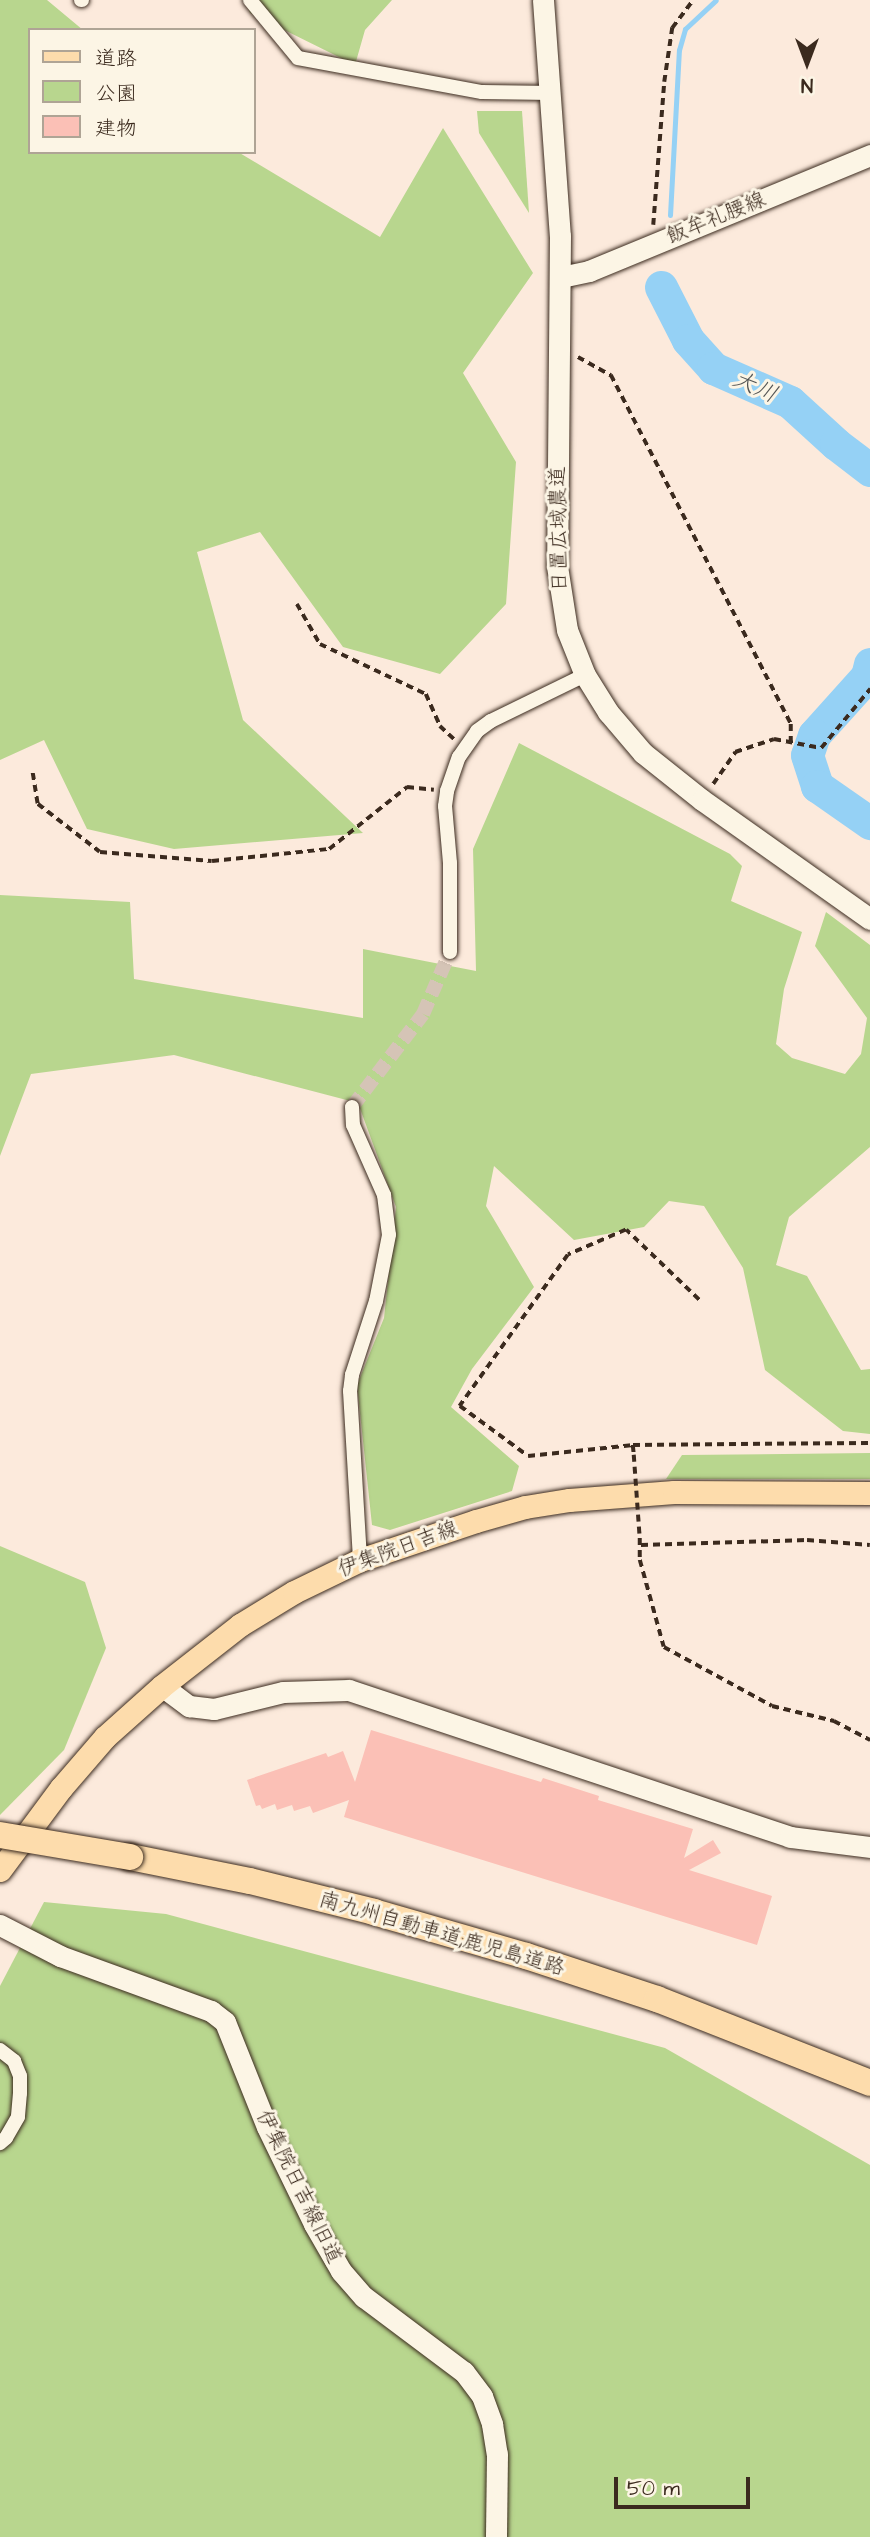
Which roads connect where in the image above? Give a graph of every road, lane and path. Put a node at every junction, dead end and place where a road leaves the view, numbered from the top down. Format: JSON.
{"nodes":[{"id":1,"x":250,"y":0,"type":"edge"},
{"id":2,"x":543,"y":0,"type":"edge"},
{"id":3,"x":693,"y":0,"type":"edge"},
{"id":4,"x":552,"y":93,"type":"junction"},
{"id":5,"x":870,"y":155,"type":"edge"},
{"id":6,"x":652,"y":244,"type":"junction"},
{"id":7,"x":561,"y":277,"type":"junction"},
{"id":8,"x":560,"y":351,"type":"junction"},
{"id":9,"x":298,"y":604,"type":"dead end"},
{"id":10,"x":585,"y":675,"type":"junction"},
{"id":11,"x":870,"y":689,"type":"edge"},
{"id":12,"x":791,"y":742,"type":"junction"},
{"id":13,"x":464,"y":747,"type":"junction"},
{"id":14,"x":33,"y":773,"type":"dead end"},
{"id":15,"x":447,"y":791,"type":"junction"},
{"id":16,"x":702,"y":800,"type":"junction"},
{"id":17,"x":870,"y":919,"type":"edge"},
{"id":18,"x":450,"y":952,"type":"tunnel mouth"},
{"id":19,"x":352,"y":1107,"type":"dead end"},
{"id":20,"x":699,"y":1300,"type":"dead end"},
{"id":21,"x":870,"y":1443,"type":"edge"},
{"id":22,"x":634,"y":1446,"type":"junction"},
{"id":23,"x":870,"y":1493,"type":"edge"},
{"id":24,"x":641,"y":1545,"type":"junction"},
{"id":25,"x":870,"y":1545,"type":"edge"},
{"id":26,"x":360,"y":1560,"type":"junction"},
{"id":27,"x":162,"y":1685,"type":"junction"},
{"id":28,"x":870,"y":1740,"type":"edge"},
{"id":29,"x":870,"y":1847,"type":"edge"},
{"id":30,"x":2,"y":1855,"type":"edge"},
{"id":31,"x":0,"y":1925,"type":"edge"},
{"id":32,"x":0,"y":2050,"type":"edge"},
{"id":33,"x":870,"y":2083,"type":"edge"},
{"id":34,"x":0,"y":2143,"type":"edge"},
{"id":35,"x":496,"y":2537,"type":"edge"}],
"edges":[{"from":1,"to":4,"type":"street"},
{"from":2,"to":4,"type":"street","name":"日置広域農道"},
{"from":3,"to":6,"type":"path"},
{"from":4,"to":7,"type":"street","name":"日置広域農道"},
{"from":5,"to":6,"type":"street","name":"飯牟礼腰線"},
{"from":6,"to":7,"type":"street","name":"飯牟礼腰線"},
{"from":7,"to":8,"type":"street","name":"日置広域農道"},
{"from":8,"to":10,"type":"street","name":"日置広域農道"},
{"from":8,"to":12,"type":"path"},
{"from":9,"to":13,"type":"path"},
{"from":10,"to":13,"type":"street"},
{"from":10,"to":16,"type":"street","name":"日置広域農道"},
{"from":11,"to":12,"type":"path"},
{"from":12,"to":16,"type":"path"},
{"from":13,"to":15,"type":"street"},
{"from":14,"to":15,"type":"path"},
{"from":15,"to":18,"type":"street"},
{"from":16,"to":17,"type":"street","name":"日置広域農道"},
{"from":19,"to":26,"type":"street"},
{"from":20,"to":22,"type":"path"},
{"from":21,"to":22,"type":"path"},
{"from":22,"to":24,"type":"path","bridge":true},
{"from":23,"to":26,"type":"main road","name":"伊集院日吉線"},
{"from":24,"to":25,"type":"path"},
{"from":24,"to":28,"type":"path"},
{"from":26,"to":27,"type":"main road","name":"伊集院日吉線"},
{"from":27,"to":29,"type":"street"},
{"from":27,"to":30,"type":"main road","name":"伊集院日吉線"},
{"from":30,"to":33,"type":"highway","name":"南九州自動車道;鹿児島道路","bridge":true},
{"from":31,"to":35,"type":"street","name":"伊集院日吉線旧道"},
{"from":32,"to":34,"type":"street"}]}
